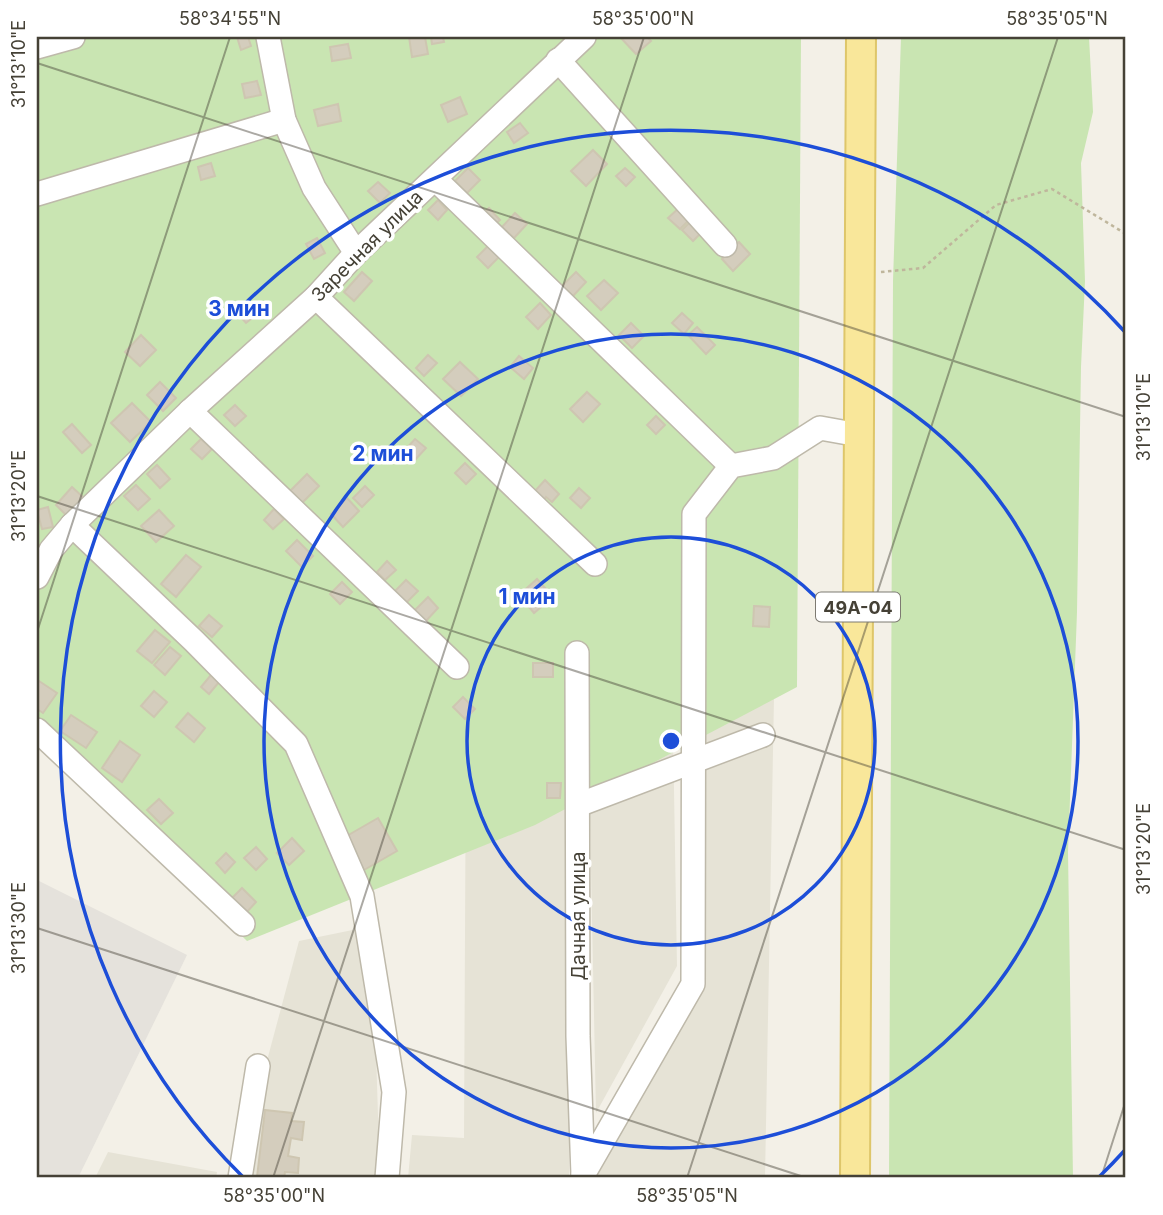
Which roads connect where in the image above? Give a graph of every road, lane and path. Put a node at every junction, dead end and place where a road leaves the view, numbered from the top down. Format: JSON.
{"nodes":[{"id":1,"x":73,"y":37,"type":"edge"},
{"id":2,"x":268,"y":37,"type":"edge"},
{"id":3,"x":584,"y":37,"type":"edge"},
{"id":4,"x":862,"y":37,"type":"edge"},
{"id":5,"x":37,"y":47,"type":"edge"},
{"id":6,"x":558,"y":60,"type":"junction"},
{"id":7,"x":284,"y":120,"type":"junction"},
{"id":8,"x":435,"y":179,"type":"junction"},
{"id":9,"x":37,"y":194,"type":"edge"},
{"id":10,"x":1126,"y":234,"type":"edge"},
{"id":11,"x":725,"y":245,"type":"dead end"},
{"id":12,"x":356,"y":253,"type":"junction"},
{"id":13,"x":860,"y":275,"type":"junction"},
{"id":14,"x":316,"y":297,"type":"junction"},
{"id":15,"x":190,"y":411,"type":"junction"},
{"id":16,"x":859,"y":435,"type":"junction"},
{"id":17,"x":731,"y":467,"type":"junction"},
{"id":18,"x":72,"y":525,"type":"junction"},
{"id":19,"x":44,"y":551,"type":"edge"},
{"id":20,"x":596,"y":564,"type":"dead end"},
{"id":21,"x":37,"y":577,"type":"edge"},
{"id":22,"x":578,"y":653,"type":"dead end"},
{"id":23,"x":457,"y":667,"type":"dead end"},
{"id":24,"x":37,"y":730,"type":"edge"},
{"id":25,"x":763,"y":735,"type":"dead end"},
{"id":26,"x":693,"y":761,"type":"junction"},
{"id":27,"x":578,"y":805,"type":"junction"},
{"id":28,"x":243,"y":924,"type":"dead end"},
{"id":29,"x":258,"y":1066,"type":"dead end"},
{"id":30,"x":583,"y":1177,"type":"edge"},
{"id":31,"x":240,"y":1178,"type":"edge"},
{"id":32,"x":387,"y":1178,"type":"edge"},
{"id":33,"x":855,"y":1178,"type":"edge"}],
"edges":[{"from":1,"to":5,"type":"street"},
{"from":2,"to":7,"type":"street"},
{"from":3,"to":6,"type":"street","name":"Заречная улица"},
{"from":4,"to":13,"type":"main road","number":"49А-04"},
{"from":6,"to":8,"type":"street","name":"Заречная улица"},
{"from":6,"to":11,"type":"street"},
{"from":7,"to":9,"type":"street"},
{"from":7,"to":12,"type":"street"},
{"from":8,"to":12,"type":"street","name":"Заречная улица"},
{"from":8,"to":17,"type":"street"},
{"from":10,"to":13,"type":"path"},
{"from":12,"to":14,"type":"street","name":"Заречная улица"},
{"from":13,"to":16,"type":"main road","number":"49А-04"},
{"from":14,"to":15,"type":"street","name":"Заречная улица"},
{"from":14,"to":20,"type":"street"},
{"from":15,"to":18,"type":"street","name":"Заречная улица"},
{"from":15,"to":23,"type":"street"},
{"from":16,"to":17,"type":"street"},
{"from":16,"to":33,"type":"main road","number":"49А-04"},
{"from":17,"to":26,"type":"street"},
{"from":18,"to":19,"type":"street","name":"Заречная улица"},
{"from":18,"to":32,"type":"street"},
{"from":19,"to":21,"type":"street","name":"Заречная улица"},
{"from":22,"to":27,"type":"street","name":"Дачная улица"},
{"from":24,"to":28,"type":"street"},
{"from":25,"to":26,"type":"street"},
{"from":26,"to":27,"type":"street"},
{"from":26,"to":30,"type":"street"},
{"from":27,"to":30,"type":"street","name":"Дачная улица"},
{"from":29,"to":31,"type":"street"}]}
